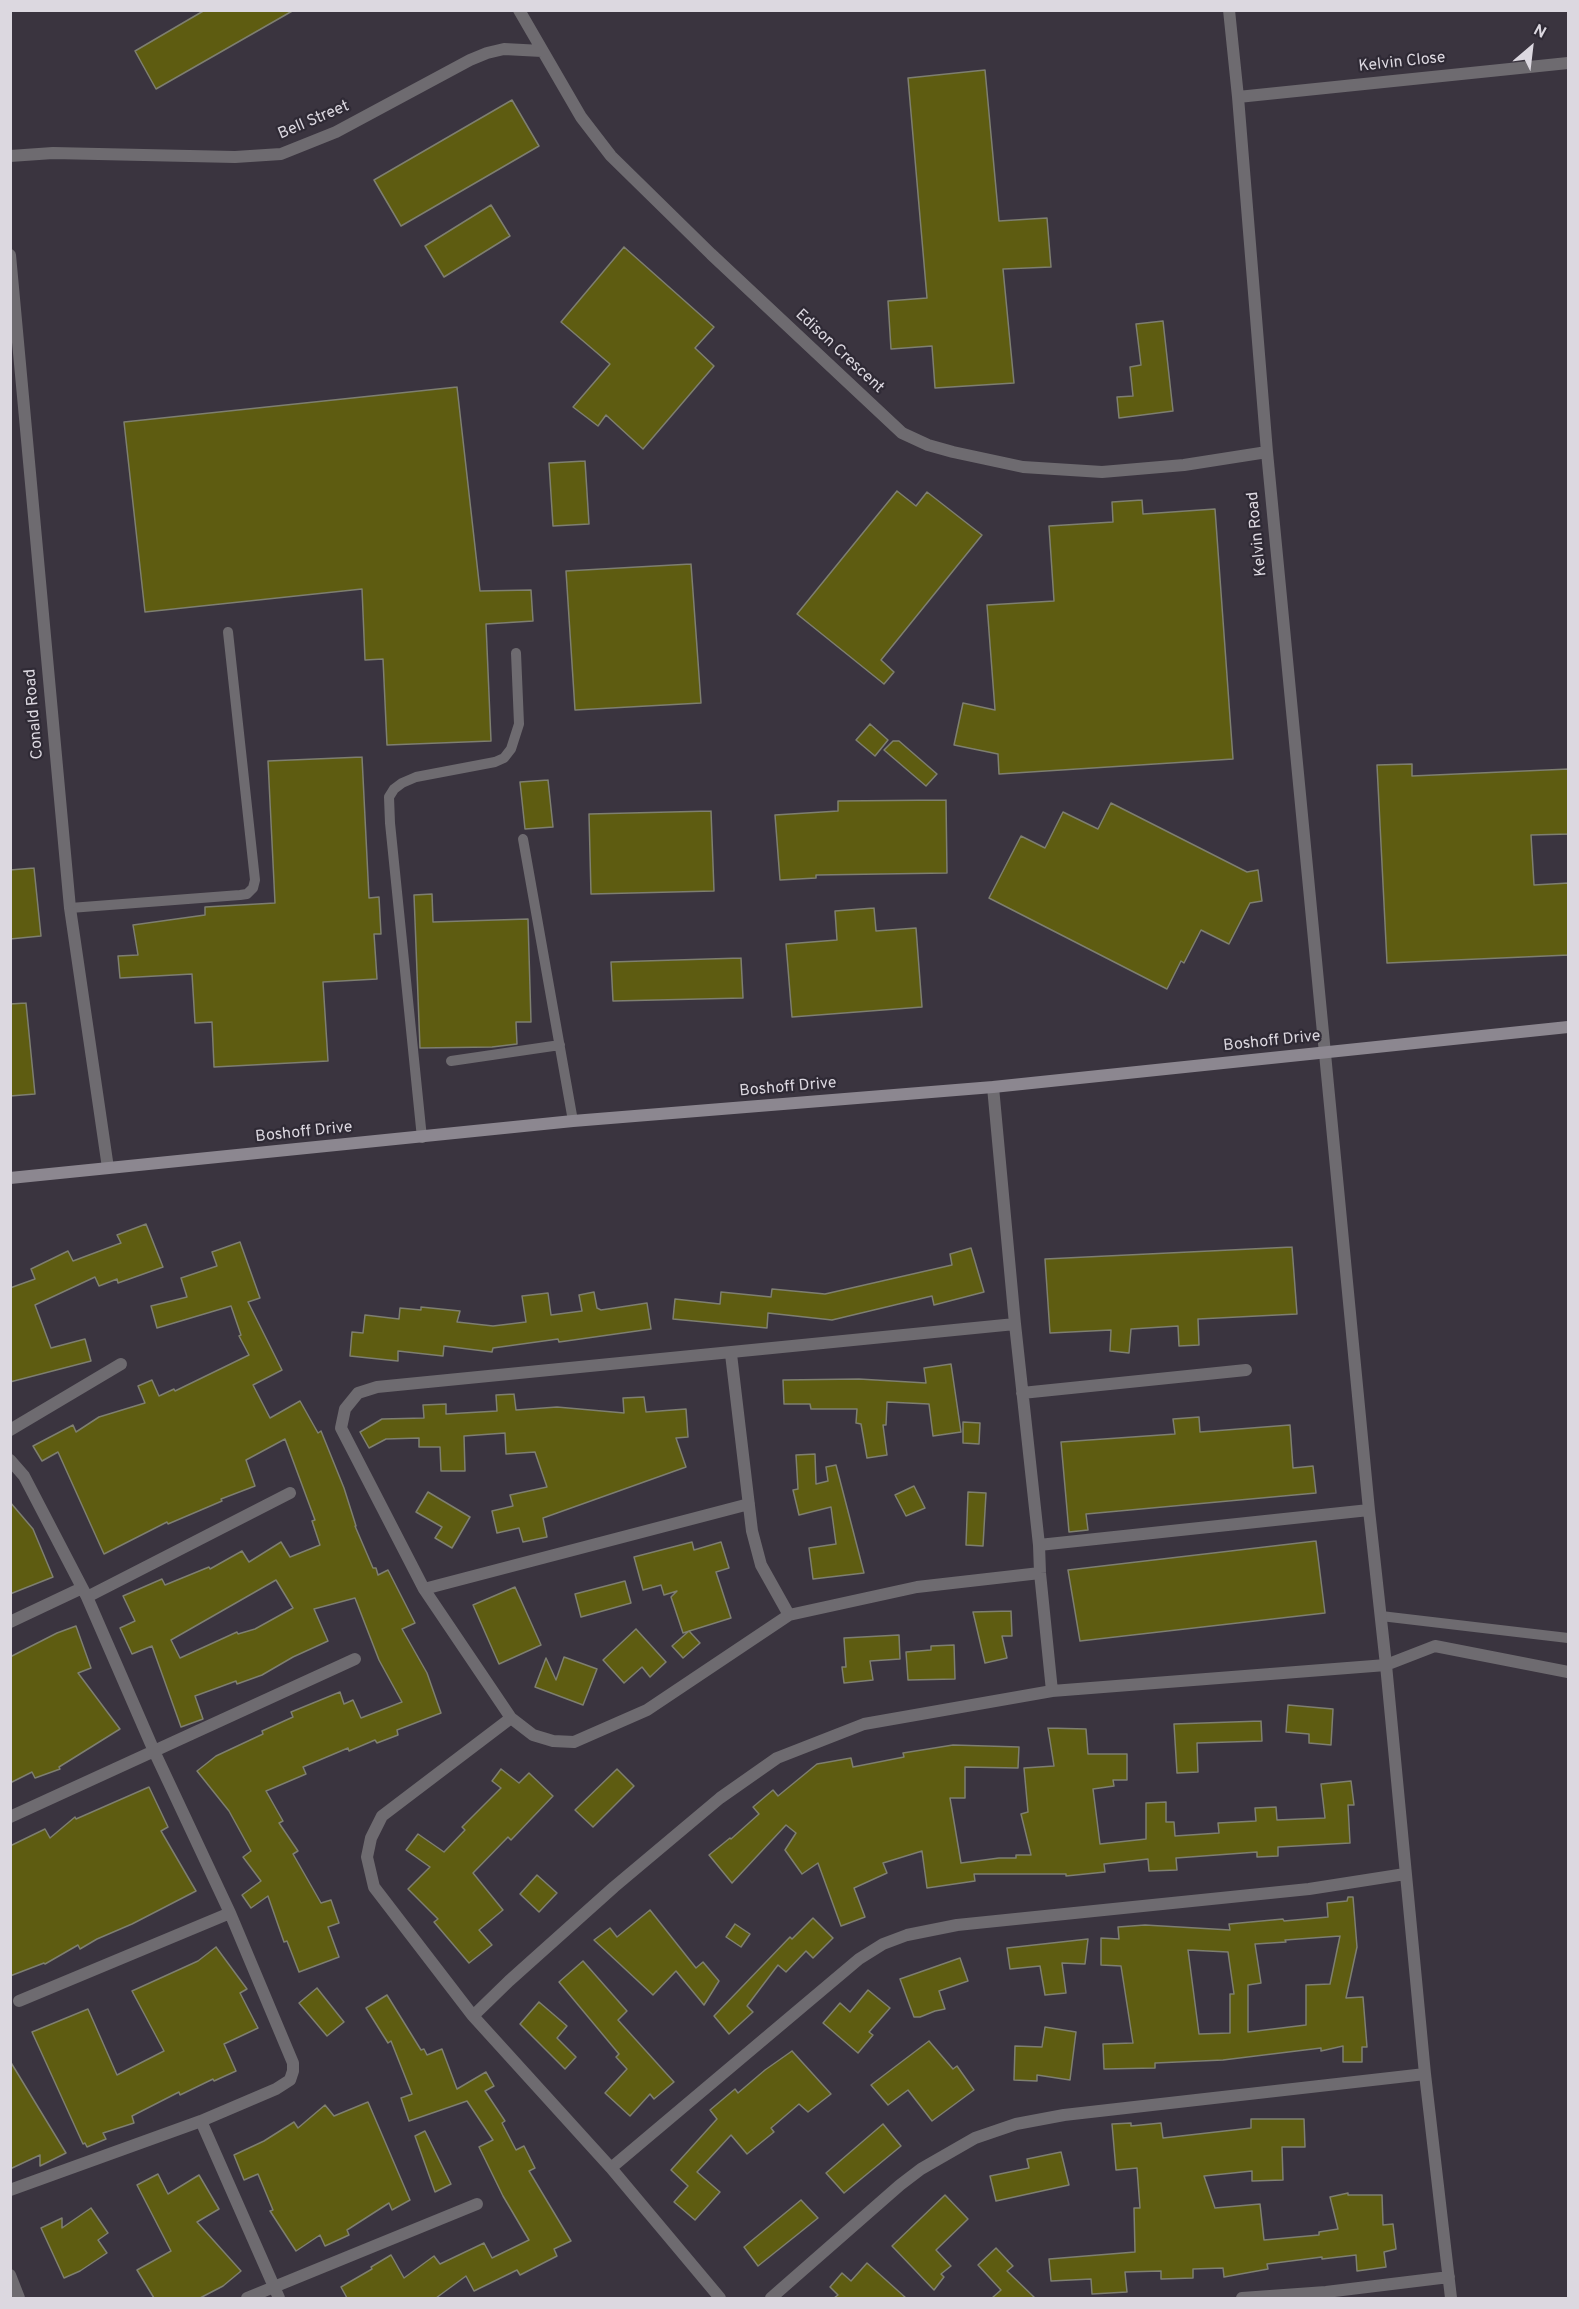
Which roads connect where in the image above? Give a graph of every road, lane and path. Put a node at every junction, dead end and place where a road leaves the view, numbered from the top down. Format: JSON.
{"nodes":[{"id":1,"x":519,"y":10,"type":"edge"},
{"id":2,"x":1229,"y":10,"type":"edge"},
{"id":3,"x":542,"y":51,"type":"junction"},
{"id":4,"x":1569,"y":63,"type":"edge"},
{"id":5,"x":1238,"y":97,"type":"junction"},
{"id":6,"x":10,"y":156,"type":"edge"},
{"id":7,"x":10,"y":255,"type":"edge"},
{"id":8,"x":1267,"y":452,"type":"junction"},
{"id":9,"x":228,"y":632,"type":"dead end"},
{"id":10,"x":516,"y":653,"type":"dead end"},
{"id":11,"x":523,"y":839,"type":"dead end"},
{"id":12,"x":70,"y":908,"type":"junction"},
{"id":13,"x":1569,"y":1027,"type":"edge"},
{"id":14,"x":560,"y":1045,"type":"junction"},
{"id":15,"x":1326,"y":1053,"type":"junction"},
{"id":16,"x":451,"y":1061,"type":"dead end"},
{"id":17,"x":993,"y":1087,"type":"junction"},
{"id":18,"x":573,"y":1121,"type":"junction"},
{"id":19,"x":422,"y":1138,"type":"junction"},
{"id":20,"x":108,"y":1168,"type":"junction"},
{"id":21,"x":10,"y":1178,"type":"edge"},
{"id":22,"x":1015,"y":1324,"type":"junction"},
{"id":23,"x":731,"y":1354,"type":"junction"},
{"id":24,"x":121,"y":1364,"type":"dead end"},
{"id":25,"x":1246,"y":1370,"type":"dead end"},
{"id":26,"x":1022,"y":1393,"type":"junction"},
{"id":27,"x":10,"y":1430,"type":"edge"},
{"id":28,"x":10,"y":1460,"type":"edge"},
{"id":29,"x":290,"y":1493,"type":"dead end"},
{"id":30,"x":748,"y":1504,"type":"junction"},
{"id":31,"x":1369,"y":1510,"type":"junction"},
{"id":32,"x":1039,"y":1545,"type":"junction"},
{"id":33,"x":1040,"y":1573,"type":"junction"},
{"id":34,"x":424,"y":1588,"type":"junction"},
{"id":35,"x":84,"y":1593,"type":"junction"},
{"id":36,"x":789,"y":1614,"type":"junction"},
{"id":37,"x":1381,"y":1616,"type":"junction"},
{"id":38,"x":10,"y":1622,"type":"edge"},
{"id":39,"x":1569,"y":1638,"type":"edge"},
{"id":40,"x":354,"y":1659,"type":"dead end"},
{"id":41,"x":1386,"y":1665,"type":"junction"},
{"id":42,"x":1569,"y":1672,"type":"edge"},
{"id":43,"x":1052,"y":1690,"type":"junction"},
{"id":44,"x":511,"y":1718,"type":"junction"},
{"id":45,"x":154,"y":1751,"type":"junction"},
{"id":46,"x":10,"y":1817,"type":"edge"},
{"id":47,"x":1405,"y":1874,"type":"junction"},
{"id":48,"x":230,"y":1913,"type":"junction"},
{"id":49,"x":19,"y":2001,"type":"dead end"},
{"id":50,"x":473,"y":2016,"type":"junction"},
{"id":51,"x":1425,"y":2074,"type":"junction"},
{"id":52,"x":201,"y":2121,"type":"junction"},
{"id":53,"x":611,"y":2168,"type":"junction"},
{"id":54,"x":10,"y":2190,"type":"edge"},
{"id":55,"x":477,"y":2204,"type":"dead end"},
{"id":56,"x":10,"y":2275,"type":"edge"},
{"id":57,"x":1449,"y":2277,"type":"junction"},
{"id":58,"x":277,"y":2294,"type":"edge"},
{"id":59,"x":19,"y":2298,"type":"edge"},
{"id":60,"x":248,"y":2298,"type":"edge"},
{"id":61,"x":720,"y":2298,"type":"edge"},
{"id":62,"x":771,"y":2298,"type":"edge"},
{"id":63,"x":1242,"y":2298,"type":"edge"},
{"id":64,"x":1451,"y":2298,"type":"edge"}],
"edges":[{"from":1,"to":3,"type":"street","name":"Edison Crescent"},
{"from":2,"to":5,"type":"street","name":"Kelvin Road"},
{"from":3,"to":6,"type":"street","name":"Bell Street"},
{"from":3,"to":8,"type":"street","name":"Edison Crescent"},
{"from":4,"to":5,"type":"street","name":"Kelvin Close"},
{"from":5,"to":8,"type":"street","name":"Kelvin Road"},
{"from":7,"to":12,"type":"street","name":"Conald Road"},
{"from":8,"to":15,"type":"street","name":"Kelvin Road"},
{"from":9,"to":12,"type":"lane"},
{"from":10,"to":19,"type":"lane"},
{"from":11,"to":14,"type":"lane"},
{"from":12,"to":20,"type":"street","name":"Conald Road"},
{"from":13,"to":15,"type":"main road","name":"Boshoff Drive"},
{"from":14,"to":16,"type":"lane"},
{"from":14,"to":18,"type":"lane"},
{"from":15,"to":17,"type":"main road","name":"Boshoff Drive"},
{"from":15,"to":31,"type":"street","name":"Kelvin Road"},
{"from":17,"to":18,"type":"main road","name":"Boshoff Drive"},
{"from":17,"to":22,"type":"street"},
{"from":18,"to":19,"type":"main road","name":"Boshoff Drive"},
{"from":19,"to":20,"type":"main road","name":"Boshoff Drive"},
{"from":20,"to":21,"type":"main road","name":"Boshoff Drive"},
{"from":22,"to":23,"type":"street"},
{"from":22,"to":26,"type":"street"},
{"from":23,"to":30,"type":"street"},
{"from":23,"to":34,"type":"street"},
{"from":24,"to":27,"type":"street"},
{"from":25,"to":26,"type":"street"},
{"from":26,"to":32,"type":"street"},
{"from":28,"to":35,"type":"street"},
{"from":29,"to":35,"type":"street"},
{"from":30,"to":34,"type":"street"},
{"from":30,"to":36,"type":"street"},
{"from":31,"to":32,"type":"street"},
{"from":31,"to":37,"type":"street","name":"Kelvin Road"},
{"from":32,"to":33,"type":"street"},
{"from":33,"to":36,"type":"street"},
{"from":33,"to":43,"type":"street"},
{"from":34,"to":44,"type":"street"},
{"from":35,"to":38,"type":"street"},
{"from":35,"to":45,"type":"street"},
{"from":36,"to":44,"type":"street"},
{"from":37,"to":39,"type":"lane"},
{"from":37,"to":41,"type":"street","name":"Kelvin Road"},
{"from":40,"to":45,"type":"street"},
{"from":41,"to":42,"type":"street"},
{"from":41,"to":43,"type":"street"},
{"from":41,"to":47,"type":"street","name":"Kelvin Road"},
{"from":43,"to":50,"type":"street"},
{"from":44,"to":50,"type":"street"},
{"from":45,"to":46,"type":"street"},
{"from":45,"to":48,"type":"street"},
{"from":47,"to":51,"type":"street","name":"Kelvin Road"},
{"from":47,"to":53,"type":"street"},
{"from":48,"to":49,"type":"street"},
{"from":48,"to":52,"type":"street"},
{"from":50,"to":53,"type":"street"},
{"from":51,"to":57,"type":"street","name":"Kelvin Road"},
{"from":51,"to":62,"type":"street"},
{"from":52,"to":54,"type":"street"},
{"from":52,"to":58,"type":"street"},
{"from":53,"to":61,"type":"street"},
{"from":55,"to":58,"type":"street"},
{"from":56,"to":59,"type":"street"},
{"from":57,"to":63,"type":"street"},
{"from":57,"to":64,"type":"street","name":"Kelvin Road"},
{"from":58,"to":60,"type":"street"}]}
